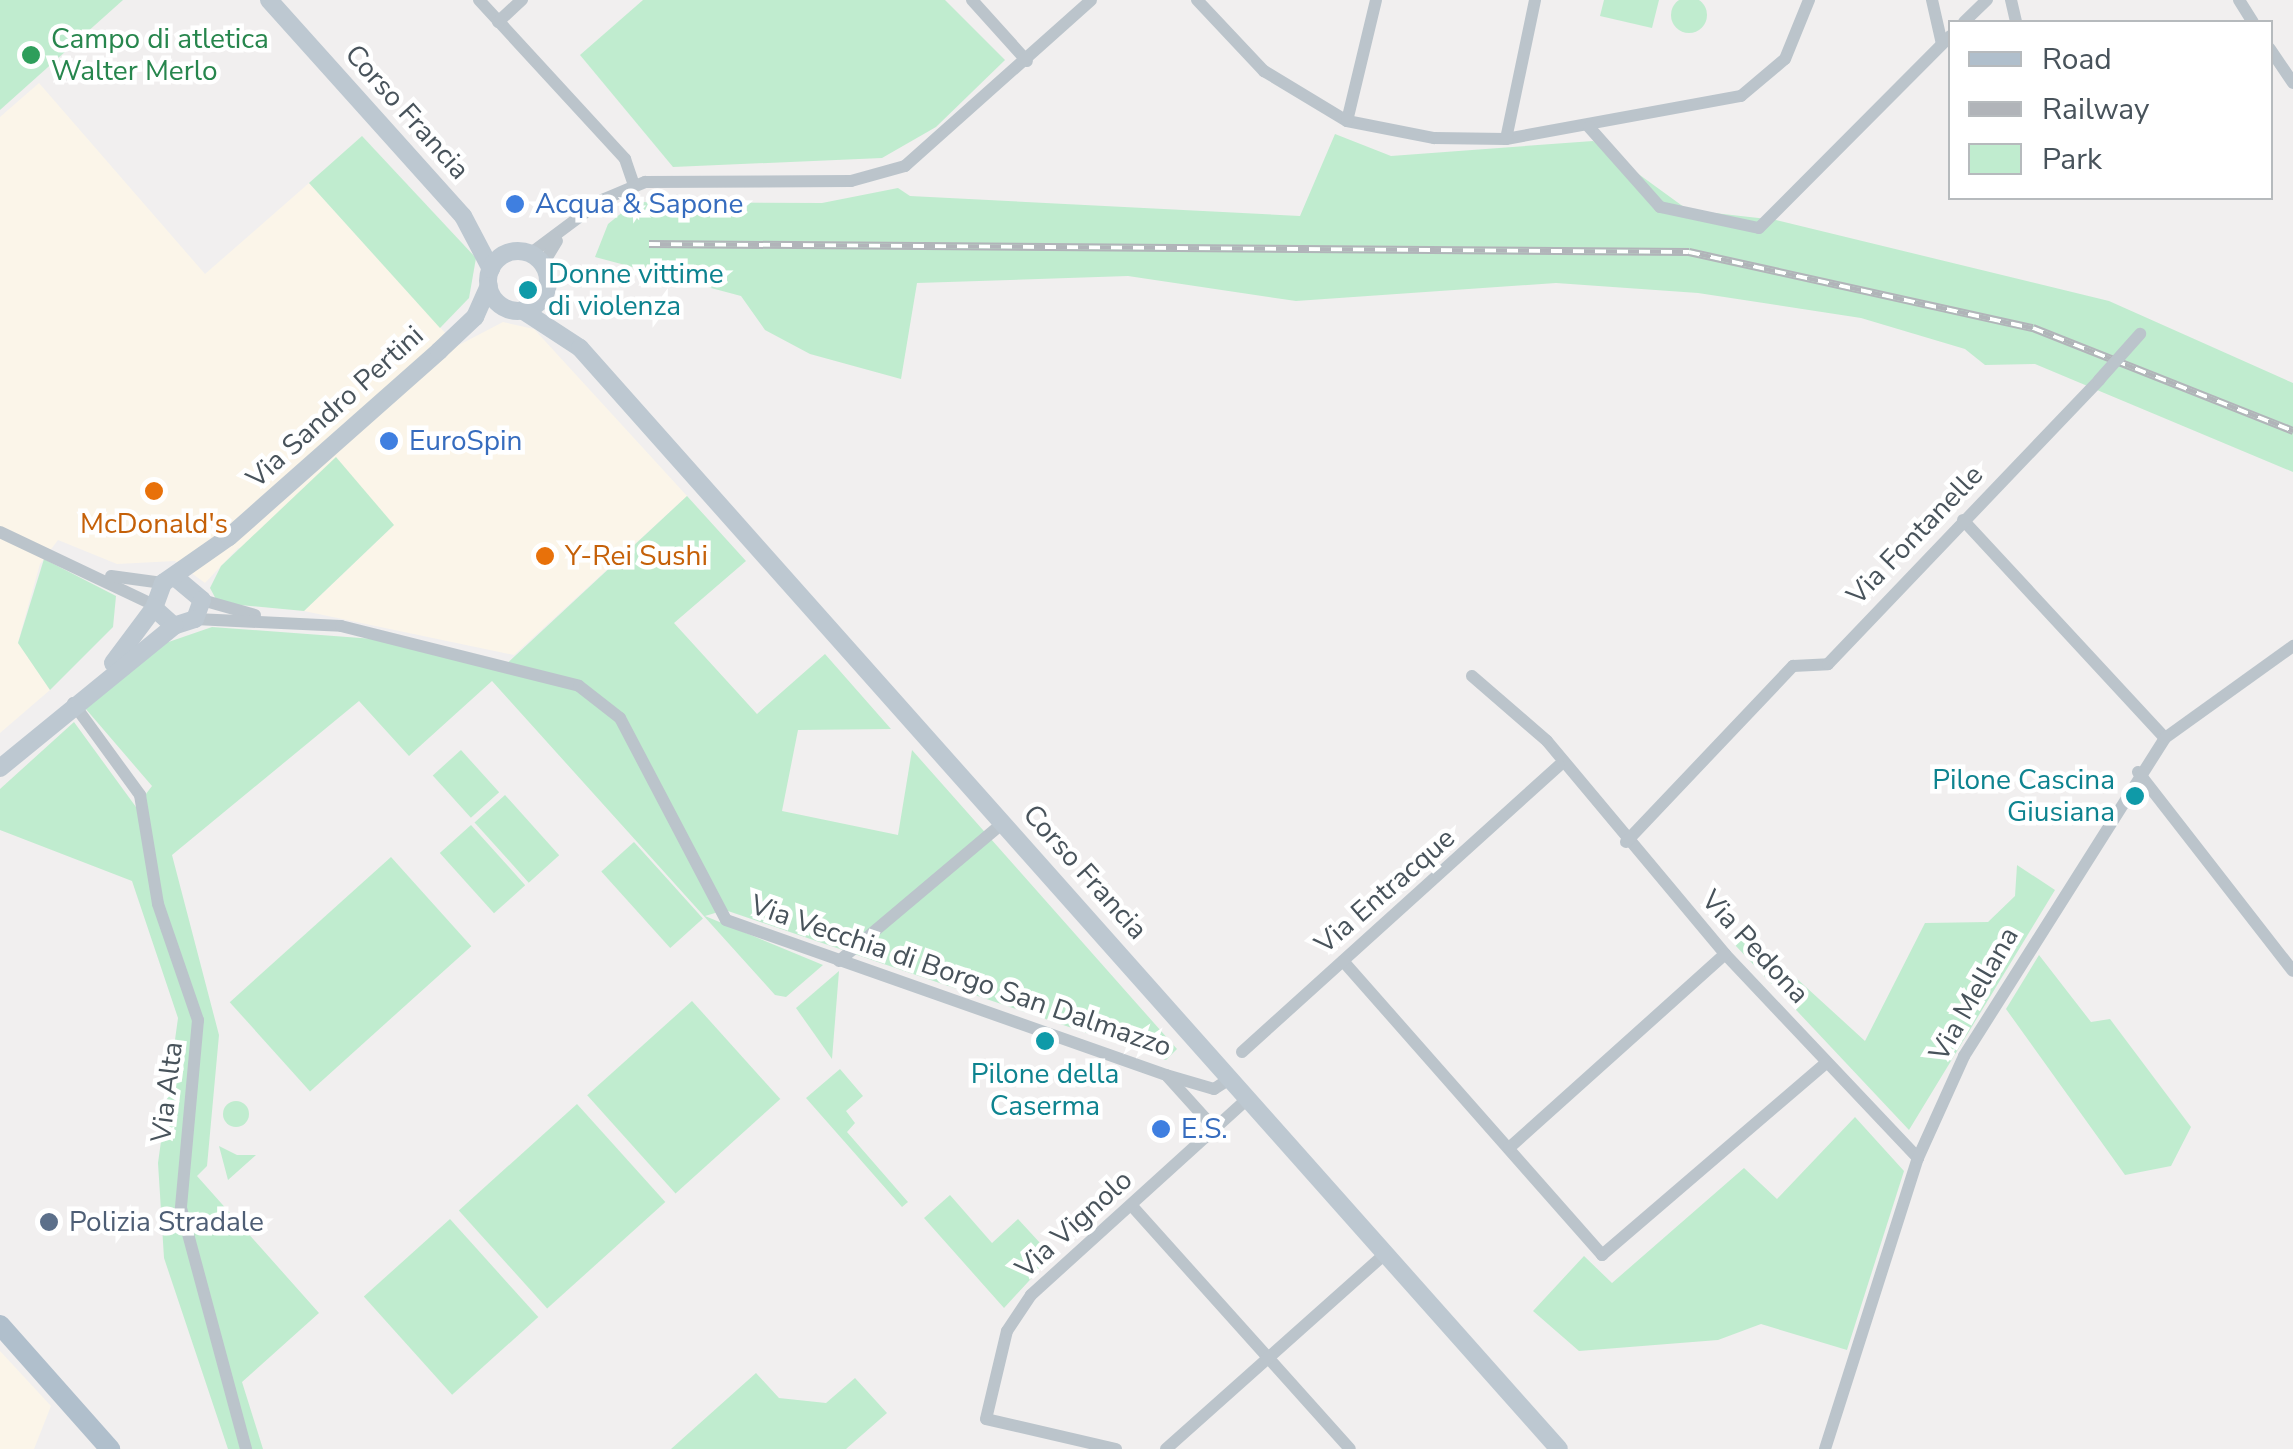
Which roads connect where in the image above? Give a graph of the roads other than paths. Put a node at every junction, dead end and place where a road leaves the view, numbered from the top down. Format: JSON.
{"nodes":[{"id":1,"x":269,"y":0,"type":"edge"},
{"id":2,"x":479,"y":0,"type":"edge"},
{"id":3,"x":522,"y":0,"type":"edge"},
{"id":4,"x":972,"y":0,"type":"edge"},
{"id":5,"x":1092,"y":0,"type":"edge"},
{"id":6,"x":1198,"y":0,"type":"edge"},
{"id":7,"x":1376,"y":0,"type":"edge"},
{"id":8,"x":1535,"y":0,"type":"edge"},
{"id":9,"x":1809,"y":0,"type":"edge"},
{"id":10,"x":1932,"y":0,"type":"edge"},
{"id":11,"x":1988,"y":0,"type":"edge"},
{"id":12,"x":1966,"y":20,"type":"edge"},
{"id":13,"x":498,"y":22,"type":"junction"},
{"id":14,"x":1946,"y":40,"type":"edge"},
{"id":15,"x":2273,"y":54,"type":"edge"},
{"id":16,"x":1027,"y":61,"type":"junction"},
{"id":17,"x":2293,"y":84,"type":"edge"},
{"id":18,"x":1347,"y":121,"type":"junction"},
{"id":19,"x":1589,"y":127,"type":"junction"},
{"id":20,"x":1506,"y":139,"type":"junction"},
{"id":21,"x":634,"y":185,"type":"junction"},
{"id":22,"x":463,"y":216,"type":"junction"},
{"id":23,"x":508,"y":253,"type":"junction"},
{"id":24,"x":537,"y":259,"type":"junction"},
{"id":25,"x":490,"y":278,"type":"junction"},
{"id":26,"x":547,"y":290,"type":"junction"},
{"id":27,"x":514,"y":309,"type":"junction"},
{"id":28,"x":475,"y":317,"type":"junction"},
{"id":29,"x":2142,"y":330,"type":"dead end"},
{"id":30,"x":567,"y":334,"type":"junction"},
{"id":31,"x":1962,"y":520,"type":"junction"},
{"id":32,"x":0,"y":532,"type":"edge"},
{"id":33,"x":230,"y":537,"type":"junction"},
{"id":34,"x":94,"y":573,"type":"junction"},
{"id":35,"x":169,"y":580,"type":"junction"},
{"id":36,"x":200,"y":594,"type":"junction"},
{"id":37,"x":154,"y":607,"type":"junction"},
{"id":38,"x":195,"y":619,"type":"junction"},
{"id":39,"x":272,"y":619,"type":"junction"},
{"id":40,"x":174,"y":626,"type":"junction"},
{"id":41,"x":2293,"y":646,"type":"edge"},
{"id":42,"x":104,"y":676,"type":"junction"},
{"id":43,"x":1472,"y":676,"type":"dead end"},
{"id":44,"x":73,"y":703,"type":"junction"},
{"id":45,"x":2165,"y":738,"type":"junction"},
{"id":46,"x":1559,"y":766,"type":"junction"},
{"id":47,"x":0,"y":768,"type":"edge"},
{"id":48,"x":2138,"y":772,"type":"junction"},
{"id":49,"x":1003,"y":823,"type":"junction"},
{"id":50,"x":1626,"y":842,"type":"junction"},
{"id":51,"x":1725,"y":954,"type":"junction"},
{"id":52,"x":838,"y":961,"type":"junction"},
{"id":53,"x":1344,"y":962,"type":"junction"},
{"id":54,"x":2293,"y":970,"type":"edge"},
{"id":55,"x":1242,"y":1052,"type":"dead end"},
{"id":56,"x":1827,"y":1062,"type":"junction"},
{"id":57,"x":1166,"y":1075,"type":"junction"},
{"id":58,"x":1231,"y":1078,"type":"junction"},
{"id":59,"x":1248,"y":1098,"type":"junction"},
{"id":60,"x":1215,"y":1129,"type":"junction"},
{"id":61,"x":1510,"y":1148,"type":"junction"},
{"id":62,"x":1918,"y":1158,"type":"junction"},
{"id":63,"x":1132,"y":1206,"type":"junction"},
{"id":64,"x":1386,"y":1253,"type":"junction"},
{"id":65,"x":0,"y":1325,"type":"edge"},
{"id":66,"x":1268,"y":1356,"type":"junction"},
{"id":67,"x":110,"y":1449,"type":"edge"},
{"id":68,"x":246,"y":1449,"type":"edge"},
{"id":69,"x":1116,"y":1449,"type":"edge"},
{"id":70,"x":1166,"y":1449,"type":"edge"},
{"id":71,"x":1350,"y":1449,"type":"edge"},
{"id":72,"x":1560,"y":1449,"type":"edge"},
{"id":73,"x":1825,"y":1449,"type":"edge"}],
"edges":[{"from":1,"to":22,"type":"main road","name":"Corso Francia"},
{"from":2,"to":13,"type":"street"},
{"from":3,"to":13,"type":"street"},
{"from":4,"to":16,"type":"street"},
{"from":5,"to":16,"type":"street"},
{"from":6,"to":18,"type":"street"},
{"from":7,"to":18,"type":"street"},
{"from":8,"to":20,"type":"street"},
{"from":9,"to":19,"type":"street"},
{"from":10,"to":14,"type":"street"},
{"from":11,"to":12,"type":"street"},
{"from":13,"to":21,"type":"street"},
{"from":14,"to":19,"type":"street"},
{"from":15,"to":17,"type":"street"},
{"from":16,"to":21,"type":"street"},
{"from":18,"to":20,"type":"street"},
{"from":19,"to":20,"type":"street"},
{"from":21,"to":24,"type":"street"},
{"from":22,"to":23,"type":"main road","name":"Corso Francia"},
{"from":22,"to":25,"type":"main road","name":"Corso Francia"},
{"from":23,"to":24,"type":"main road"},
{"from":23,"to":25,"type":"main road"},
{"from":24,"to":26,"type":"main road","name":"Corso Francia"},
{"from":25,"to":27,"type":"main road","name":"Corso Francia"},
{"from":25,"to":28,"type":"main road","name":"Via Sandro Pertini"},
{"from":26,"to":27,"type":"main road"},
{"from":26,"to":30,"type":"main road","name":"Corso Francia"},
{"from":27,"to":28,"type":"main road","name":"Via Sandro Pertini"},
{"from":27,"to":30,"type":"main road","name":"Corso Francia"},
{"from":28,"to":33,"type":"main road","name":"Via Sandro Pertini"},
{"from":29,"to":31,"type":"street","name":"Via Fontanelle","bridge":true},
{"from":30,"to":49,"type":"main road","name":"Corso Francia"},
{"from":31,"to":45,"type":"street"},
{"from":31,"to":50,"type":"street","name":"Via Fontanelle"},
{"from":32,"to":34,"type":"street"},
{"from":33,"to":35,"type":"main road","name":"Via Sandro Pertini"},
{"from":33,"to":36,"type":"main road","name":"Via Sandro Pertini"},
{"from":34,"to":35,"type":"street"},
{"from":34,"to":37,"type":"street"},
{"from":35,"to":36,"type":"main road"},
{"from":35,"to":37,"type":"main road"},
{"from":36,"to":38,"type":"main road","name":"Via Sandro Pertini"},
{"from":36,"to":39,"type":"street","name":"Via Vecchia di Borgo San Dalmazzo"},
{"from":37,"to":40,"type":"main road"},
{"from":37,"to":42,"type":"main road"},
{"from":38,"to":39,"type":"street","name":"Via Vecchia di Borgo San Dalmazzo"},
{"from":38,"to":40,"type":"main road"},
{"from":39,"to":52,"type":"street","name":"Via Vecchia di Borgo San Dalmazzo"},
{"from":40,"to":42,"type":"main road"},
{"from":41,"to":45,"type":"street","name":"Via Mellana"},
{"from":42,"to":44,"type":"main road"},
{"from":43,"to":46,"type":"street","name":"Via Pedona"},
{"from":44,"to":47,"type":"main road"},
{"from":44,"to":68,"type":"street","name":"Via Alta"},
{"from":45,"to":48,"type":"street","name":"Via Mellana"},
{"from":46,"to":50,"type":"street","name":"Via Pedona"},
{"from":46,"to":53,"type":"street","name":"Via Entracque"},
{"from":48,"to":54,"type":"street"},
{"from":48,"to":62,"type":"street","name":"Via Mellana"},
{"from":49,"to":52,"type":"street"},
{"from":49,"to":58,"type":"main road","name":"Corso Francia"},
{"from":50,"to":51,"type":"street","name":"Via Pedona"},
{"from":51,"to":56,"type":"street","name":"Via Pedona"},
{"from":51,"to":61,"type":"street"},
{"from":52,"to":57,"type":"street","name":"Via Vecchia di Borgo San Dalmazzo"},
{"from":53,"to":55,"type":"street","name":"Via Entracque"},
{"from":53,"to":61,"type":"street"},
{"from":56,"to":61,"type":"street"},
{"from":56,"to":62,"type":"street","name":"Via Pedona"},
{"from":57,"to":58,"type":"street","name":"Via Vecchia di Borgo San Dalmazzo"},
{"from":57,"to":60,"type":"street"},
{"from":58,"to":59,"type":"main road","name":"Corso Francia"},
{"from":59,"to":60,"type":"street","name":"Via Vignolo"},
{"from":59,"to":64,"type":"main road","name":"Corso Francia"},
{"from":60,"to":63,"type":"street","name":"Via Vignolo"},
{"from":62,"to":73,"type":"street","name":"Via Mellana"},
{"from":63,"to":66,"type":"street"},
{"from":63,"to":69,"type":"street","name":"Via Vignolo"},
{"from":64,"to":66,"type":"street"},
{"from":64,"to":72,"type":"main road","name":"Corso Francia"},
{"from":65,"to":67,"type":"main road"},
{"from":66,"to":70,"type":"street"},
{"from":66,"to":71,"type":"street"}]}
